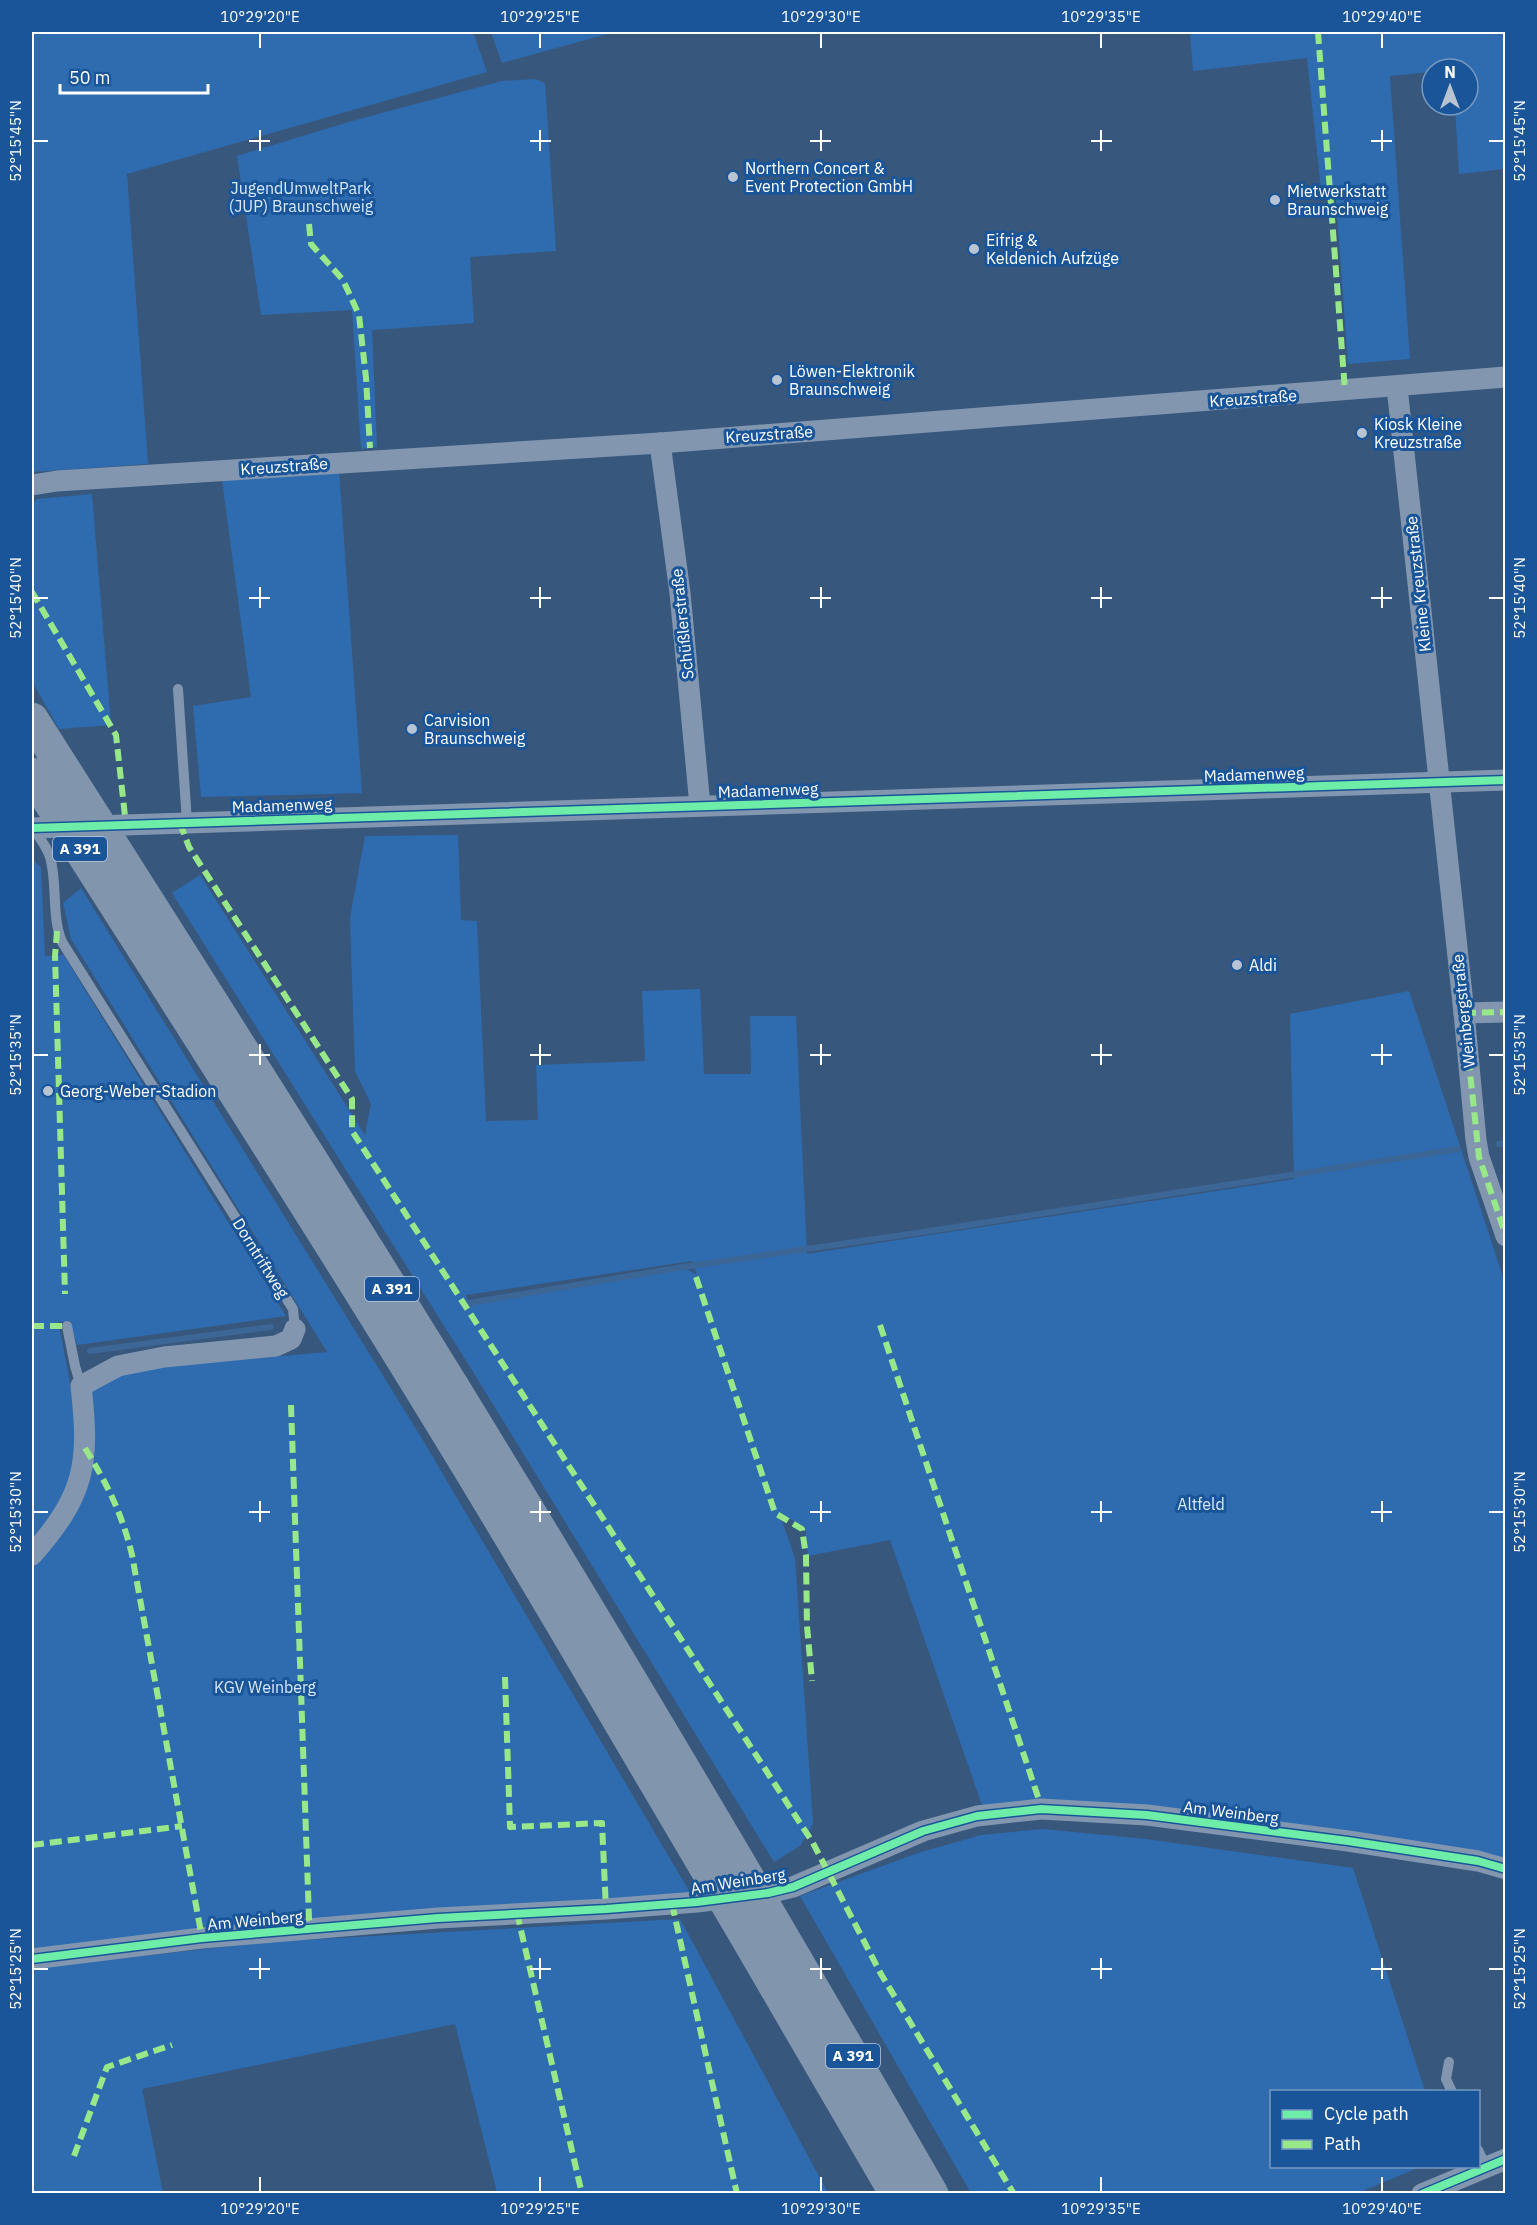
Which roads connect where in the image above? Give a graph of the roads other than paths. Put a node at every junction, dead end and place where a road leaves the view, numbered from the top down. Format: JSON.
{"nodes":[{"id":1,"x":1506,"y":377,"type":"edge"},
{"id":2,"x":1397,"y":387,"type":"junction"},
{"id":3,"x":660,"y":442,"type":"junction"},
{"id":4,"x":32,"y":484,"type":"edge"},
{"id":5,"x":178,"y":689,"type":"dead end"},
{"id":6,"x":32,"y":719,"type":"edge"},
{"id":7,"x":32,"y":774,"type":"edge"},
{"id":8,"x":1506,"y":780,"type":"edge"},
{"id":9,"x":1439,"y":782,"type":"junction"},
{"id":10,"x":700,"y":806,"type":"junction"},
{"id":11,"x":187,"y":822,"type":"junction"},
{"id":12,"x":32,"y":828,"type":"edge"},
{"id":13,"x":143,"y":921,"type":"junction"},
{"id":14,"x":1506,"y":1012,"type":"edge"},
{"id":15,"x":1464,"y":1014,"type":"junction"},
{"id":16,"x":1506,"y":1236,"type":"edge"},
{"id":17,"x":67,"y":1326,"type":"dead end"},
{"id":18,"x":296,"y":1329,"type":"joint"},
{"id":19,"x":81,"y":1386,"type":"junction"},
{"id":20,"x":32,"y":1555,"type":"edge"},
{"id":21,"x":1506,"y":1869,"type":"edge"},
{"id":22,"x":759,"y":1924,"type":"junction"},
{"id":23,"x":32,"y":1959,"type":"edge"},
{"id":24,"x":1449,"y":2062,"type":"dead end"},
{"id":25,"x":1452,"y":2090,"type":"edge"},
{"id":26,"x":1482,"y":2159,"type":"edge"},
{"id":27,"x":1506,"y":2159,"type":"edge"},
{"id":28,"x":1466,"y":2168,"type":"edge"},
{"id":29,"x":896,"y":2193,"type":"edge"},
{"id":30,"x":932,"y":2193,"type":"edge"},
{"id":31,"x":1422,"y":2193,"type":"edge"}],
"edges":[{"from":1,"to":2,"type":"street","name":"Kreuzstraße"},
{"from":2,"to":3,"type":"street","name":"Kreuzstraße"},
{"from":2,"to":9,"type":"street","name":"Kleine Kreuzstraße"},
{"from":3,"to":4,"type":"street","name":"Kreuzstraße"},
{"from":3,"to":10,"type":"street","name":"Schüßlerstraße"},
{"from":5,"to":11,"type":"lane"},
{"from":6,"to":13,"type":"highway","number":"A 391"},
{"from":7,"to":13,"type":"highway","number":"A 391"},
{"from":8,"to":9,"type":"street","name":"Madamenweg"},
{"from":9,"to":10,"type":"street","name":"Madamenweg"},
{"from":9,"to":15,"type":"street","name":"Weinbergstraße"},
{"from":10,"to":11,"type":"street","name":"Madamenweg"},
{"from":11,"to":12,"type":"street","name":"Madamenweg"},
{"from":12,"to":18,"type":"lane","name":"Dorntriftweg"},
{"from":13,"to":22,"type":"highway","number":"A 391"},
{"from":14,"to":15,"type":"street"},
{"from":15,"to":16,"type":"street","name":"Weinbergstraße"},
{"from":17,"to":19,"type":"lane"},
{"from":18,"to":19,"type":"street","name":"Dorntriftweg"},
{"from":19,"to":20,"type":"street"},
{"from":21,"to":23,"type":"street","name":"Am Weinberg"},
{"from":22,"to":29,"type":"highway","number":"A 391"},
{"from":22,"to":30,"type":"highway","number":"A 391"},
{"from":24,"to":25,"type":"lane"},
{"from":26,"to":27,"type":"street"},
{"from":28,"to":31,"type":"street"}]}
